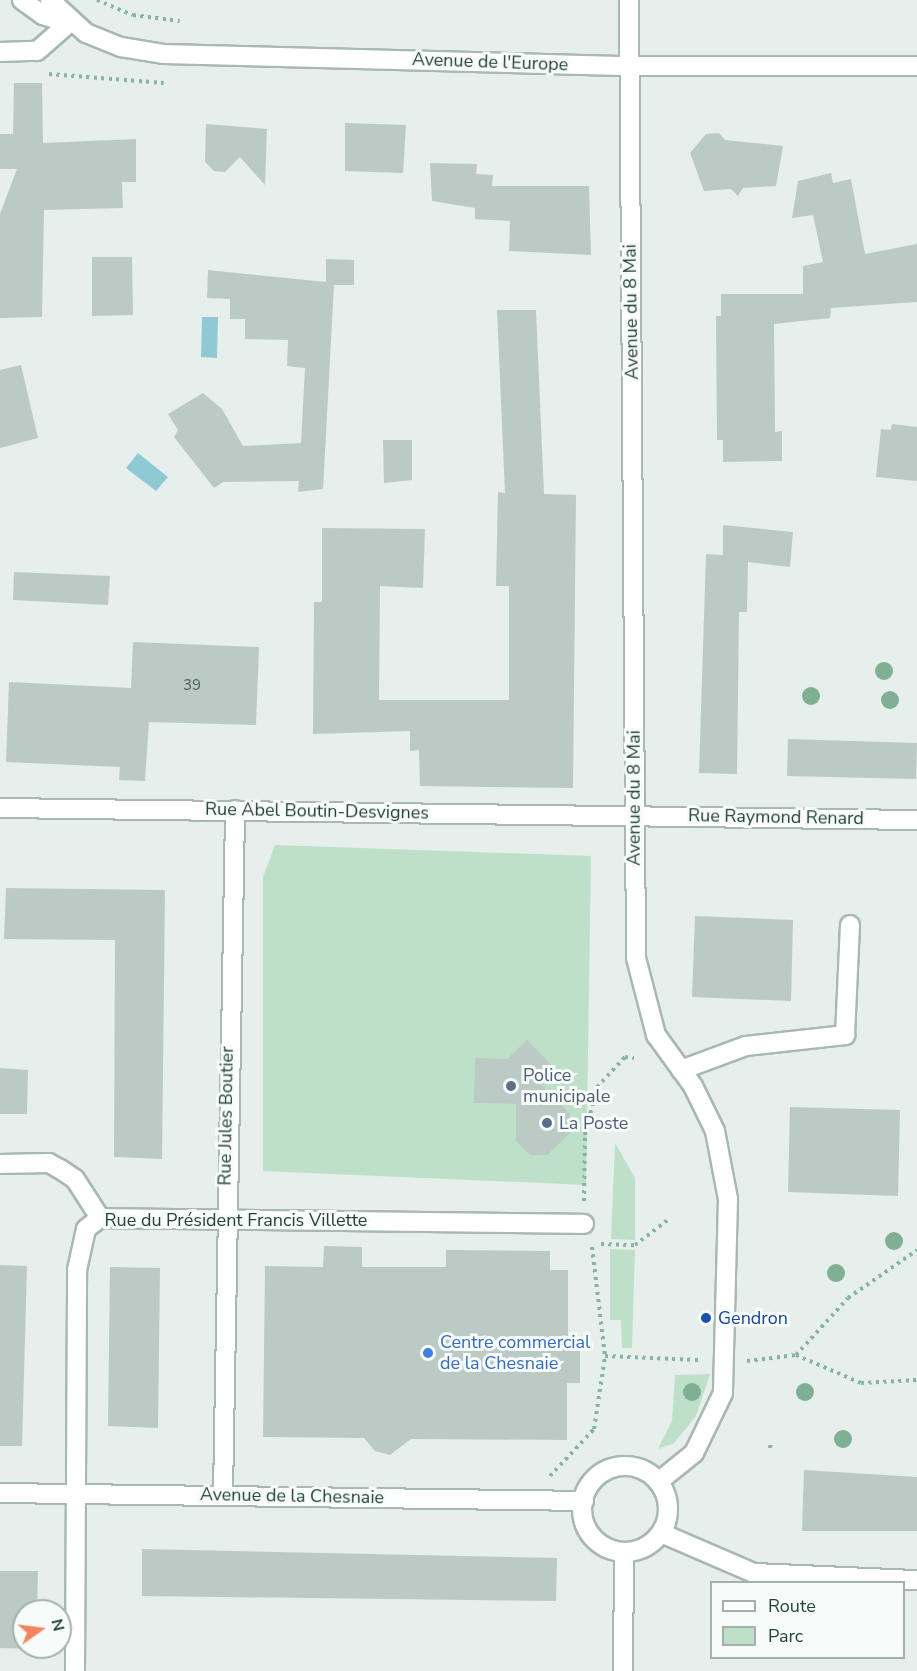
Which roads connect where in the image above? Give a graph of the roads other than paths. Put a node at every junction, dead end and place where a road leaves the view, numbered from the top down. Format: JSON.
{"nodes":[{"id":1,"x":22,"y":0,"type":"edge"},
{"id":2,"x":50,"y":0,"type":"edge"},
{"id":3,"x":629,"y":0,"type":"edge"},
{"id":4,"x":69,"y":23,"type":"junction"},
{"id":5,"x":0,"y":52,"type":"edge"},
{"id":6,"x":629,"y":66,"type":"junction"},
{"id":7,"x":917,"y":66,"type":"edge"},
{"id":8,"x":0,"y":808,"type":"edge"},
{"id":9,"x":235,"y":810,"type":"junction"},
{"id":10,"x":635,"y":816,"type":"junction"},
{"id":11,"x":917,"y":820,"type":"edge"},
{"id":12,"x":850,"y":926,"type":"dead end"},
{"id":13,"x":681,"y":1070,"type":"junction"},
{"id":14,"x":0,"y":1164,"type":"edge"},
{"id":15,"x":100,"y":1218,"type":"junction"},
{"id":16,"x":224,"y":1218,"type":"junction"},
{"id":17,"x":584,"y":1224,"type":"road end"},
{"id":18,"x":658,"y":1482,"type":"junction"},
{"id":19,"x":0,"y":1493,"type":"edge"},
{"id":20,"x":223,"y":1494,"type":"junction"},
{"id":21,"x":75,"y":1495,"type":"junction"},
{"id":22,"x":584,"y":1501,"type":"junction"},
{"id":23,"x":661,"y":1533,"type":"junction"},
{"id":24,"x":624,"y":1552,"type":"junction"},
{"id":25,"x":917,"y":1580,"type":"edge"},
{"id":26,"x":75,"y":1671,"type":"edge"},
{"id":27,"x":623,"y":1671,"type":"edge"}],
"edges":[{"from":1,"to":4,"type":"street","name":"Avenue de l'Europe"},
{"from":2,"to":4,"type":"street","name":"Avenue de l'Europe"},
{"from":3,"to":6,"type":"street","name":"Avenue du 8 Mai"},
{"from":4,"to":5,"type":"street"},
{"from":4,"to":6,"type":"street","name":"Avenue de l'Europe"},
{"from":6,"to":7,"type":"street","name":"Avenue de l'Europe"},
{"from":6,"to":10,"type":"street","name":"Avenue du 8 Mai"},
{"from":8,"to":9,"type":"street","name":"Rue Abel Boutin-Desvignes"},
{"from":9,"to":10,"type":"street","name":"Rue Abel Boutin-Desvignes"},
{"from":9,"to":16,"type":"street","name":"Rue Jules Boutier"},
{"from":10,"to":11,"type":"street","name":"Rue Raymond Renard"},
{"from":10,"to":13,"type":"street","name":"Avenue du 8 Mai"},
{"from":12,"to":13,"type":"street"},
{"from":13,"to":18,"type":"street","name":"Avenue du 8 Mai"},
{"from":14,"to":15,"type":"street"},
{"from":15,"to":16,"type":"street","name":"Rue du Président Francis Villette"},
{"from":15,"to":21,"type":"street","name":"Rue du Président Francis Villette"},
{"from":16,"to":17,"type":"street","name":"Rue du Président Francis Villette"},
{"from":16,"to":20,"type":"street","name":"Rue Jules Boutier"},
{"from":18,"to":22,"type":"street"},
{"from":18,"to":23,"type":"street"},
{"from":19,"to":21,"type":"street","name":"Avenue de la Chesnaie"},
{"from":20,"to":21,"type":"street","name":"Avenue de la Chesnaie"},
{"from":20,"to":22,"type":"street","name":"Avenue de la Chesnaie"},
{"from":21,"to":26,"type":"street","name":"Rue du Président Francis Villette"},
{"from":22,"to":24,"type":"street"},
{"from":23,"to":24,"type":"street"},
{"from":23,"to":25,"type":"street"},
{"from":24,"to":27,"type":"street"}]}
